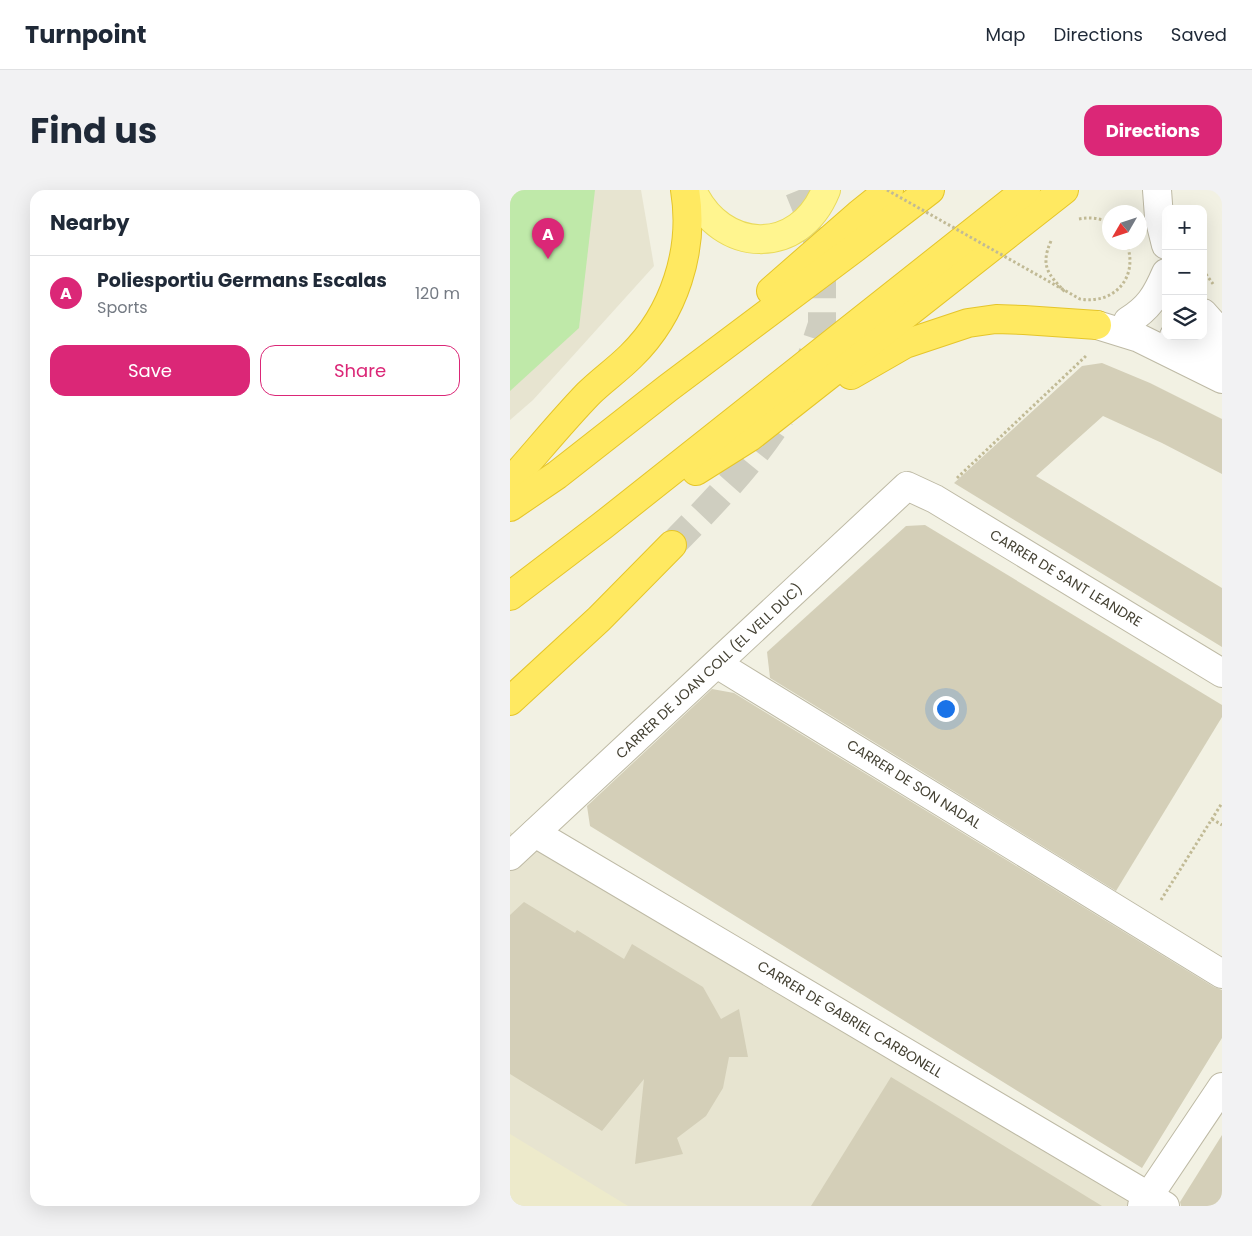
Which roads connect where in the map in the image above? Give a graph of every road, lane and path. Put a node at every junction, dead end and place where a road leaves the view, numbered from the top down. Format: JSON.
{"nodes":[{"id":1,"x":686,"y":190,"type":"edge"},
{"id":2,"x":692,"y":190,"type":"edge"},
{"id":3,"x":826,"y":190,"type":"edge"},
{"id":4,"x":888,"y":190,"type":"edge"},
{"id":5,"x":930,"y":190,"type":"edge"},
{"id":6,"x":1026,"y":190,"type":"edge"},
{"id":7,"x":1064,"y":190,"type":"edge"},
{"id":8,"x":1157,"y":190,"type":"edge"},
{"id":9,"x":1075,"y":220,"type":"dead end"},
{"id":10,"x":1102,"y":220,"type":"edge"},
{"id":11,"x":1162,"y":229,"type":"edge"},
{"id":12,"x":1053,"y":237,"type":"dead end"},
{"id":13,"x":1130,"y":250,"type":"edge"},
{"id":14,"x":1162,"y":280,"type":"edge"},
{"id":15,"x":1072,"y":299,"type":"dead end"},
{"id":16,"x":1207,"y":317,"type":"edge"},
{"id":17,"x":1128,"y":321,"type":"junction"},
{"id":18,"x":1097,"y":325,"type":"junction"},
{"id":19,"x":1162,"y":331,"type":"edge"},
{"id":20,"x":1222,"y":334,"type":"edge"},
{"id":21,"x":1184,"y":340,"type":"edge"},
{"id":22,"x":1090,"y":352,"type":"dead end"},
{"id":23,"x":1222,"y":355,"type":"edge"},
{"id":24,"x":1222,"y":379,"type":"edge"},
{"id":25,"x":668,"y":388,"type":"junction"},
{"id":26,"x":750,"y":437,"type":"junction"},
{"id":27,"x":510,"y":482,"type":"edge"},
{"id":28,"x":907,"y":486,"type":"joint"},
{"id":29,"x":935,"y":498,"type":"junction"},
{"id":30,"x":510,"y":507,"type":"edge"},
{"id":31,"x":602,"y":526,"type":"junction"},
{"id":32,"x":672,"y":545,"type":"tunnel mouth"},
{"id":33,"x":510,"y":596,"type":"edge"},
{"id":34,"x":717,"y":664,"type":"junction"},
{"id":35,"x":1222,"y":673,"type":"edge"},
{"id":36,"x":510,"y":701,"type":"edge"},
{"id":37,"x":1222,"y":803,"type":"edge"},
{"id":38,"x":1212,"y":819,"type":"junction"},
{"id":39,"x":1222,"y":825,"type":"edge"},
{"id":40,"x":535,"y":833,"type":"junction"},
{"id":41,"x":510,"y":856,"type":"edge"},
{"id":42,"x":1145,"y":926,"type":"junction"},
{"id":43,"x":1222,"y":974,"type":"edge"},
{"id":44,"x":1222,"y":1087,"type":"edge"},
{"id":45,"x":1152,"y":1202,"type":"edge"}],
"edges":[{"from":1,"to":27,"type":"highway"},
{"from":2,"to":3,"type":"main road"},
{"from":4,"to":13,"type":"path","bridge":true},
{"from":4,"to":25,"type":"highway"},
{"from":5,"to":25,"type":"highway"},
{"from":6,"to":31,"type":"highway"},
{"from":7,"to":26,"type":"highway"},
{"from":8,"to":11,"type":"street"},
{"from":9,"to":10,"type":"path"},
{"from":12,"to":15,"type":"path","bridge":true},
{"from":14,"to":17,"type":"street"},
{"from":16,"to":20,"type":"street"},
{"from":17,"to":18,"type":"street"},
{"from":17,"to":19,"type":"street"},
{"from":18,"to":24,"type":"street"},
{"from":18,"to":26,"type":"highway"},
{"from":21,"to":23,"type":"street"},
{"from":22,"to":29,"type":"path"},
{"from":25,"to":30,"type":"highway"},
{"from":26,"to":31,"type":"highway"},
{"from":28,"to":29,"type":"street","name":"CARRER DE SANT LEANDRE"},
{"from":28,"to":34,"type":"street","name":"CARRER DE JOAN COLL (EL VELL DUC)"},
{"from":29,"to":35,"type":"street","name":"CARRER DE SANT LEANDRE"},
{"from":31,"to":33,"type":"highway"},
{"from":32,"to":36,"type":"highway"},
{"from":34,"to":40,"type":"street","name":"CARRER DE JOAN COLL (EL VELL DUC)"},
{"from":34,"to":42,"type":"street","name":"CARRER DE SON NADAL"},
{"from":37,"to":38,"type":"path"},
{"from":38,"to":39,"type":"path"},
{"from":38,"to":42,"type":"path"},
{"from":40,"to":41,"type":"street","name":"CARRER DE JOAN COLL (EL VELL DUC)"},
{"from":40,"to":45,"type":"street","name":"CARRER DE GABRIEL CARBONELL"},
{"from":42,"to":43,"type":"street","name":"CARRER DE SON NADAL"},
{"from":44,"to":45,"type":"street"}]}
